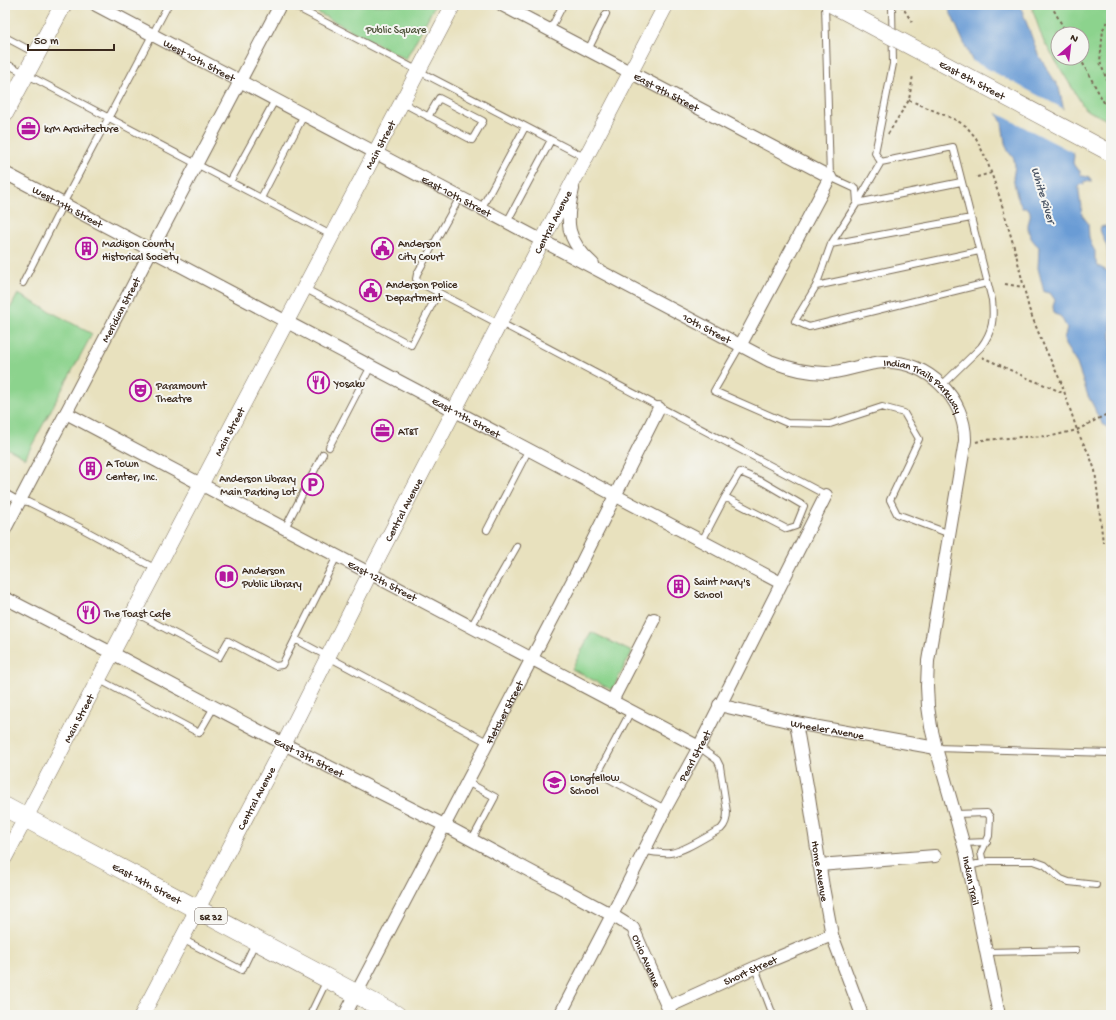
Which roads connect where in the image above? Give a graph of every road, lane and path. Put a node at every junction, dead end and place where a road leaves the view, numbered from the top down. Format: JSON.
{"nodes":[{"id":1,"x":63,"y":5,"type":"edge"},
{"id":2,"x":96,"y":5,"type":"edge"},
{"id":3,"x":168,"y":5,"type":"edge"},
{"id":4,"x":280,"y":5,"type":"edge"},
{"id":5,"x":292,"y":5,"type":"edge"},
{"id":6,"x":452,"y":5,"type":"edge"},
{"id":7,"x":502,"y":5,"type":"edge"},
{"id":8,"x":563,"y":5,"type":"edge"},
{"id":9,"x":666,"y":5,"type":"edge"},
{"id":10,"x":825,"y":5,"type":"edge"},
{"id":11,"x":833,"y":5,"type":"edge"},
{"id":12,"x":892,"y":5,"type":"edge"},
{"id":13,"x":901,"y":5,"type":"edge"},
{"id":14,"x":1051,"y":5,"type":"edge"},
{"id":15,"x":606,"y":14,"type":"dead end"},
{"id":16,"x":1111,"y":17,"type":"edge"},
{"id":17,"x":912,"y":22,"type":"dead end"},
{"id":18,"x":1063,"y":26,"type":"edge"},
{"id":19,"x":550,"y":30,"type":"junction"},
{"id":20,"x":152,"y":35,"type":"junction"},
{"id":21,"x":5,"y":37,"type":"edge"},
{"id":22,"x":588,"y":50,"type":"junction"},
{"id":23,"x":37,"y":54,"type":"junction"},
{"id":24,"x":5,"y":64,"type":"edge"},
{"id":25,"x":1084,"y":66,"type":"edge"},
{"id":26,"x":418,"y":71,"type":"junction"},
{"id":27,"x":631,"y":72,"type":"junction"},
{"id":28,"x":26,"y":74,"type":"junction"},
{"id":29,"x":913,"y":75,"type":"dead end"},
{"id":30,"x":240,"y":81,"type":"junction"},
{"id":31,"x":1111,"y":91,"type":"edge"},
{"id":32,"x":275,"y":100,"type":"junction"},
{"id":33,"x":909,"y":100,"type":"junction"},
{"id":34,"x":401,"y":102,"type":"junction"},
{"id":35,"x":5,"y":113,"type":"edge"},
{"id":36,"x":304,"y":115,"type":"junction"},
{"id":37,"x":428,"y":116,"type":"junction"},
{"id":38,"x":109,"y":118,"type":"junction"},
{"id":39,"x":525,"y":127,"type":"junction"},
{"id":40,"x":1111,"y":134,"type":"edge"},
{"id":41,"x":551,"y":140,"type":"junction"},
{"id":42,"x":876,"y":146,"type":"junction"},
{"id":43,"x":375,"y":152,"type":"junction"},
{"id":44,"x":1111,"y":154,"type":"edge"},
{"id":45,"x":586,"y":158,"type":"junction"},
{"id":46,"x":881,"y":162,"type":"junction"},
{"id":47,"x":197,"y":164,"type":"junction"},
{"id":48,"x":5,"y":173,"type":"edge"},
{"id":49,"x":991,"y":173,"type":"junction"},
{"id":50,"x":577,"y":174,"type":"junction"},
{"id":51,"x":977,"y":176,"type":"dead end"},
{"id":52,"x":830,"y":178,"type":"junction"},
{"id":53,"x":230,"y":182,"type":"junction"},
{"id":54,"x":961,"y":182,"type":"junction"},
{"id":55,"x":460,"y":197,"type":"junction"},
{"id":56,"x":261,"y":198,"type":"junction"},
{"id":57,"x":857,"y":203,"type":"junction"},
{"id":58,"x":64,"y":204,"type":"junction"},
{"id":59,"x":481,"y":209,"type":"junction"},
{"id":60,"x":971,"y":218,"type":"junction"},
{"id":61,"x":507,"y":222,"type":"junction"},
{"id":62,"x":331,"y":235,"type":"junction"},
{"id":63,"x":543,"y":241,"type":"junction"},
{"id":64,"x":831,"y":244,"type":"junction"},
{"id":65,"x":151,"y":250,"type":"junction"},
{"id":66,"x":980,"y":251,"type":"junction"},
{"id":67,"x":614,"y":279,"type":"junction"},
{"id":68,"x":23,"y":283,"type":"dead end"},
{"id":69,"x":988,"y":283,"type":"junction"},
{"id":70,"x":1005,"y":284,"type":"dead end"},
{"id":71,"x":816,"y":286,"type":"junction"},
{"id":72,"x":1023,"y":287,"type":"dead end"},
{"id":73,"x":303,"y":288,"type":"junction"},
{"id":74,"x":438,"y":293,"type":"junction"},
{"id":75,"x":674,"y":311,"type":"joint"},
{"id":76,"x":286,"y":322,"type":"junction"},
{"id":77,"x":500,"y":324,"type":"junction"},
{"id":78,"x":740,"y":346,"type":"junction"},
{"id":79,"x":974,"y":354,"type":"junction"},
{"id":80,"x":371,"y":366,"type":"junction"},
{"id":81,"x":941,"y":386,"type":"junction"},
{"id":82,"x":1065,"y":394,"type":"junction"},
{"id":83,"x":659,"y":408,"type":"junction"},
{"id":84,"x":456,"y":410,"type":"junction"},
{"id":85,"x":1111,"y":412,"type":"edge"},
{"id":86,"x":66,"y":413,"type":"junction"},
{"id":87,"x":1077,"y":430,"type":"junction"},
{"id":88,"x":329,"y":447,"type":"dead end"},
{"id":89,"x":964,"y":447,"type":"junction"},
{"id":90,"x":529,"y":449,"type":"junction"},
{"id":91,"x":323,"y":454,"type":"dead end"},
{"id":92,"x":200,"y":484,"type":"junction"},
{"id":93,"x":5,"y":494,"type":"edge"},
{"id":94,"x":615,"y":495,"type":"junction"},
{"id":95,"x":826,"y":495,"type":"joint"},
{"id":96,"x":725,"y":497,"type":"junction"},
{"id":97,"x":20,"y":501,"type":"junction"},
{"id":98,"x":285,"y":528,"type":"junction"},
{"id":99,"x":5,"y":529,"type":"edge"},
{"id":100,"x":487,"y":530,"type":"dead end"},
{"id":101,"x":950,"y":534,"type":"junction"},
{"id":102,"x":702,"y":541,"type":"junction"},
{"id":103,"x":1103,"y":543,"type":"dead end"},
{"id":104,"x":517,"y":546,"type":"dead end"},
{"id":105,"x":337,"y":556,"type":"junction"},
{"id":106,"x":156,"y":569,"type":"junction"},
{"id":107,"x":370,"y":573,"type":"junction"},
{"id":108,"x":781,"y":583,"type":"junction"},
{"id":109,"x":5,"y":598,"type":"edge"},
{"id":110,"x":133,"y":612,"type":"junction"},
{"id":111,"x":654,"y":619,"type":"dead end"},
{"id":112,"x":471,"y":627,"type":"junction"},
{"id":113,"x":295,"y":639,"type":"junction"},
{"id":114,"x":112,"y":653,"type":"junction"},
{"id":115,"x":329,"y":657,"type":"junction"},
{"id":116,"x":532,"y":659,"type":"junction"},
{"id":117,"x":98,"y":679,"type":"junction"},
{"id":118,"x":612,"y":701,"type":"junction"},
{"id":119,"x":719,"y":705,"type":"junction"},
{"id":120,"x":214,"y":707,"type":"junction"},
{"id":121,"x":631,"y":711,"type":"junction"},
{"id":122,"x":796,"y":723,"type":"junction"},
{"id":123,"x":487,"y":742,"type":"junction"},
{"id":124,"x":284,"y":744,"type":"junction"},
{"id":125,"x":699,"y":747,"type":"junction"},
{"id":126,"x":936,"y":748,"type":"junction"},
{"id":127,"x":1111,"y":753,"type":"edge"},
{"id":128,"x":467,"y":782,"type":"junction"},
{"id":129,"x":5,"y":807,"type":"edge"},
{"id":130,"x":665,"y":809,"type":"junction"},
{"id":131,"x":955,"y":814,"type":"junction"},
{"id":132,"x":25,"y":818,"type":"junction"},
{"id":133,"x":444,"y":825,"type":"junction"},
{"id":134,"x":472,"y":840,"type":"junction"},
{"id":135,"x":987,"y":842,"type":"junction"},
{"id":136,"x":963,"y":843,"type":"junction"},
{"id":137,"x":645,"y":851,"type":"junction"},
{"id":138,"x":935,"y":856,"type":"dead end"},
{"id":139,"x":5,"y":857,"type":"edge"},
{"id":140,"x":983,"y":863,"type":"junction"},
{"id":141,"x":819,"y":865,"type":"junction"},
{"id":142,"x":969,"y":866,"type":"junction"},
{"id":143,"x":1096,"y":885,"type":"dead end"},
{"id":144,"x":198,"y":909,"type":"junction"},
{"id":145,"x":612,"y":915,"type":"junction"},
{"id":146,"x":832,"y":935,"type":"junction"},
{"id":147,"x":182,"y":939,"type":"junction"},
{"id":148,"x":256,"y":941,"type":"junction"},
{"id":149,"x":1076,"y":950,"type":"dead end"},
{"id":150,"x":986,"y":952,"type":"junction"},
{"id":151,"x":755,"y":968,"type":"junction"},
{"id":152,"x":328,"y":979,"type":"junction"},
{"id":153,"x":356,"y":994,"type":"junction"},
{"id":154,"x":669,"y":1011,"type":"edge"},
{"id":155,"x":142,"y":1015,"type":"edge"},
{"id":156,"x":310,"y":1015,"type":"edge"},
{"id":157,"x":345,"y":1015,"type":"edge"},
{"id":158,"x":396,"y":1015,"type":"edge"},
{"id":159,"x":560,"y":1015,"type":"edge"},
{"id":160,"x":773,"y":1015,"type":"edge"},
{"id":161,"x":862,"y":1015,"type":"edge"},
{"id":162,"x":999,"y":1015,"type":"edge"}],
"edges":[{"from":1,"to":23,"type":"main road"},
{"from":2,"to":20,"type":"street","name":"West 10th Street"},
{"from":3,"to":20,"type":"lane"},
{"from":4,"to":30,"type":"street","name":"Meridian Street"},
{"from":5,"to":26,"type":"lane"},
{"from":6,"to":26,"type":"street","name":"Main Street"},
{"from":7,"to":19,"type":"street","name":"East 9th Street"},
{"from":8,"to":19,"type":"lane"},
{"from":9,"to":27,"type":"street","name":"Central Avenue"},
{"from":10,"to":52,"type":"lane"},
{"from":11,"to":44,"type":"main road","name":"East 8th Street","bridge":true},
{"from":12,"to":42,"type":"lane"},
{"from":13,"to":17,"type":"path"},
{"from":14,"to":18,"type":"path"},
{"from":15,"to":22,"type":"lane"},
{"from":16,"to":31,"type":"path"},
{"from":19,"to":22,"type":"street","name":"East 9th Street"},
{"from":20,"to":30,"type":"street","name":"West 10th Street"},
{"from":20,"to":38,"type":"lane"},
{"from":21,"to":23,"type":"lane"},
{"from":22,"to":27,"type":"street","name":"East 9th Street"},
{"from":23,"to":28,"type":"main road"},
{"from":24,"to":28,"type":"lane"},
{"from":25,"to":40,"type":"path"},
{"from":26,"to":34,"type":"street","name":"Main Street"},
{"from":26,"to":39,"type":"lane"},
{"from":27,"to":45,"type":"street","name":"Central Avenue"},
{"from":27,"to":52,"type":"street","name":"East 9th Street"},
{"from":28,"to":35,"type":"main road"},
{"from":28,"to":38,"type":"lane"},
{"from":29,"to":33,"type":"path"},
{"from":30,"to":32,"type":"street","name":"East 10th Street"},
{"from":30,"to":47,"type":"street","name":"Meridian Street"},
{"from":32,"to":36,"type":"street","name":"East 10th Street"},
{"from":32,"to":53,"type":"lane"},
{"from":33,"to":42,"type":"path"},
{"from":33,"to":49,"type":"path"},
{"from":34,"to":37,"type":"lane"},
{"from":34,"to":43,"type":"street","name":"Main Street"},
{"from":36,"to":43,"type":"street","name":"East 10th Street"},
{"from":36,"to":56,"type":"lane"},
{"from":37,"to":37,"type":"lane"},
{"from":38,"to":47,"type":"lane"},
{"from":38,"to":58,"type":"lane"},
{"from":39,"to":41,"type":"lane"},
{"from":39,"to":59,"type":"lane"},
{"from":41,"to":45,"type":"lane"},
{"from":41,"to":61,"type":"lane"},
{"from":42,"to":46,"type":"lane"},
{"from":43,"to":55,"type":"street","name":"East 10th Street"},
{"from":43,"to":62,"type":"street","name":"Main Street"},
{"from":45,"to":50,"type":"street","name":"Central Avenue"},
{"from":46,"to":54,"type":"lane"},
{"from":46,"to":57,"type":"lane"},
{"from":47,"to":53,"type":"lane"},
{"from":47,"to":65,"type":"street","name":"Meridian Street"},
{"from":48,"to":58,"type":"street","name":"West 11th Street"},
{"from":49,"to":51,"type":"path"},
{"from":49,"to":82,"type":"path"},
{"from":50,"to":63,"type":"street","name":"Central Avenue"},
{"from":50,"to":67,"type":"street"},
{"from":52,"to":57,"type":"lane"},
{"from":52,"to":78,"type":"street"},
{"from":53,"to":56,"type":"lane"},
{"from":54,"to":57,"type":"lane"},
{"from":54,"to":60,"type":"lane"},
{"from":55,"to":59,"type":"street","name":"East 10th Street"},
{"from":55,"to":74,"type":"lane"},
{"from":56,"to":62,"type":"lane"},
{"from":57,"to":64,"type":"lane"},
{"from":58,"to":65,"type":"street","name":"West 11th Street"},
{"from":58,"to":68,"type":"lane"},
{"from":59,"to":61,"type":"street","name":"East 10th Street"},
{"from":60,"to":64,"type":"lane"},
{"from":60,"to":66,"type":"lane"},
{"from":61,"to":63,"type":"street","name":"East 10th Street"},
{"from":62,"to":73,"type":"street","name":"Main Street"},
{"from":63,"to":67,"type":"street","name":"East 10th Street"},
{"from":63,"to":77,"type":"street","name":"Central Avenue"},
{"from":64,"to":71,"type":"lane"},
{"from":65,"to":76,"type":"street","name":"East 11th Street"},
{"from":65,"to":86,"type":"street","name":"Meridian Street"},
{"from":66,"to":69,"type":"lane"},
{"from":66,"to":71,"type":"lane"},
{"from":67,"to":75,"type":"street","name":"East 10th Street"},
{"from":69,"to":71,"type":"lane"},
{"from":69,"to":79,"type":"lane"},
{"from":70,"to":72,"type":"path"},
{"from":73,"to":74,"type":"lane"},
{"from":73,"to":76,"type":"street","name":"Main Street"},
{"from":74,"to":77,"type":"lane"},
{"from":75,"to":78,"type":"street","name":"10th Street"},
{"from":76,"to":80,"type":"street","name":"East 11th Street"},
{"from":76,"to":92,"type":"street","name":"Main Street"},
{"from":77,"to":83,"type":"lane"},
{"from":77,"to":84,"type":"street","name":"Central Avenue"},
{"from":78,"to":81,"type":"street","name":"Indian Trails Parkway"},
{"from":78,"to":101,"type":"lane"},
{"from":79,"to":81,"type":"lane"},
{"from":79,"to":82,"type":"path"},
{"from":80,"to":84,"type":"street","name":"East 11th Street"},
{"from":80,"to":88,"type":"lane"},
{"from":81,"to":89,"type":"street","name":"Indian Trails Parkway"},
{"from":82,"to":87,"type":"path"},
{"from":83,"to":94,"type":"street","name":"Fletcher Street"},
{"from":83,"to":95,"type":"lane"},
{"from":84,"to":90,"type":"street","name":"East 11th Street"},
{"from":84,"to":107,"type":"street","name":"Central Avenue"},
{"from":85,"to":87,"type":"path"},
{"from":86,"to":92,"type":"street","name":"East 12th Street"},
{"from":86,"to":97,"type":"street","name":"Meridian Street"},
{"from":87,"to":89,"type":"path"},
{"from":87,"to":103,"type":"path"},
{"from":89,"to":101,"type":"street","name":"Indian Trails Parkway"},
{"from":90,"to":94,"type":"street","name":"East 11th Street"},
{"from":90,"to":100,"type":"lane"},
{"from":91,"to":98,"type":"lane"},
{"from":92,"to":98,"type":"street","name":"East 12th Street"},
{"from":92,"to":106,"type":"street","name":"Main Street"},
{"from":93,"to":97,"type":"lane"},
{"from":94,"to":102,"type":"street","name":"East 11th Street"},
{"from":94,"to":116,"type":"street","name":"Fletcher Street"},
{"from":95,"to":108,"type":"street","name":"Pearl Street"},
{"from":96,"to":96,"type":"lane"},
{"from":96,"to":102,"type":"lane"},
{"from":97,"to":99,"type":"street","name":"Meridian Street"},
{"from":97,"to":106,"type":"lane"},
{"from":98,"to":105,"type":"street","name":"East 12th Street"},
{"from":101,"to":126,"type":"street","name":"Indian Trails Parkway"},
{"from":102,"to":108,"type":"street","name":"East 11th Street"},
{"from":104,"to":112,"type":"lane"},
{"from":105,"to":107,"type":"street","name":"East 12th Street"},
{"from":105,"to":113,"type":"lane"},
{"from":106,"to":110,"type":"street","name":"Main Street"},
{"from":107,"to":112,"type":"street","name":"East 12th Street"},
{"from":107,"to":115,"type":"street","name":"Central Avenue"},
{"from":108,"to":119,"type":"street","name":"Pearl Street"},
{"from":109,"to":114,"type":"street","name":"East 13th Street"},
{"from":110,"to":113,"type":"lane"},
{"from":110,"to":114,"type":"street","name":"Main Street"},
{"from":111,"to":118,"type":"street"},
{"from":112,"to":116,"type":"street","name":"East 12th Street"},
{"from":113,"to":115,"type":"lane"},
{"from":114,"to":117,"type":"street","name":"Main Street"},
{"from":114,"to":120,"type":"street","name":"East 13th Street"},
{"from":115,"to":123,"type":"lane"},
{"from":115,"to":124,"type":"street","name":"Central Avenue"},
{"from":116,"to":118,"type":"street","name":"East 12th Street"},
{"from":116,"to":123,"type":"street","name":"Fletcher Street"},
{"from":117,"to":120,"type":"lane"},
{"from":117,"to":132,"type":"street","name":"Main Street"},
{"from":118,"to":121,"type":"street","name":"East 12th Street"},
{"from":119,"to":122,"type":"street","name":"Wheeler Avenue"},
{"from":119,"to":125,"type":"street","name":"Pearl Street"},
{"from":120,"to":124,"type":"street","name":"East 13th Street"},
{"from":121,"to":125,"type":"street","name":"East 12th Street"},
{"from":121,"to":130,"type":"lane"},
{"from":122,"to":126,"type":"street","name":"Wheeler Avenue"},
{"from":122,"to":141,"type":"street","name":"Home Avenue"},
{"from":123,"to":128,"type":"street","name":"Fletcher Street"},
{"from":124,"to":133,"type":"street","name":"East 13th Street"},
{"from":124,"to":144,"type":"street","name":"Central Avenue"},
{"from":125,"to":130,"type":"street","name":"Pearl Street"},
{"from":125,"to":137,"type":"lane"},
{"from":126,"to":127,"type":"lane"},
{"from":126,"to":131,"type":"street","name":"Indian Trail"},
{"from":128,"to":133,"type":"street","name":"Fletcher Street"},
{"from":128,"to":134,"type":"lane"},
{"from":129,"to":132,"type":"main road","name":"East 14th Street","number":"SR 32"},
{"from":130,"to":137,"type":"street","name":"Pearl Street"},
{"from":131,"to":135,"type":"lane"},
{"from":131,"to":136,"type":"street","name":"Indian Trail"},
{"from":132,"to":139,"type":"street","name":"Main Street"},
{"from":132,"to":144,"type":"main road","name":"East 14th Street","number":"SR 32"},
{"from":133,"to":134,"type":"street","name":"East 13th Street"},
{"from":133,"to":153,"type":"street","name":"Fletcher Street"},
{"from":134,"to":145,"type":"street","name":"East 13th Street"},
{"from":135,"to":136,"type":"lane"},
{"from":135,"to":140,"type":"lane"},
{"from":136,"to":142,"type":"street","name":"Indian Trail"},
{"from":137,"to":145,"type":"street","name":"Pearl Street"},
{"from":138,"to":141,"type":"street"},
{"from":140,"to":142,"type":"lane"},
{"from":140,"to":143,"type":"lane"},
{"from":141,"to":146,"type":"street","name":"Home Avenue"},
{"from":142,"to":150,"type":"street","name":"Indian Trail"},
{"from":144,"to":147,"type":"street","name":"Central Avenue"},
{"from":144,"to":148,"type":"main road","name":"East 14th Street","number":"SR 32"},
{"from":145,"to":154,"type":"street","name":"Ohio Avenue"},
{"from":145,"to":159,"type":"street","name":"Pearl Street"},
{"from":146,"to":151,"type":"street","name":"Short Street"},
{"from":146,"to":161,"type":"street","name":"Home Avenue"},
{"from":147,"to":148,"type":"lane"},
{"from":147,"to":155,"type":"street","name":"Central Avenue"},
{"from":148,"to":152,"type":"main road","name":"East 14th Street","number":"SR 32"},
{"from":149,"to":150,"type":"lane"},
{"from":150,"to":162,"type":"street","name":"Indian Trail"},
{"from":151,"to":154,"type":"street","name":"Short Street"},
{"from":151,"to":160,"type":"lane"},
{"from":152,"to":153,"type":"main road","name":"East 14th Street","number":"SR 32"},
{"from":152,"to":156,"type":"lane"},
{"from":153,"to":157,"type":"street","name":"Fletcher Street"},
{"from":153,"to":158,"type":"main road","name":"East 14th Street","number":"SR 32"}]}
